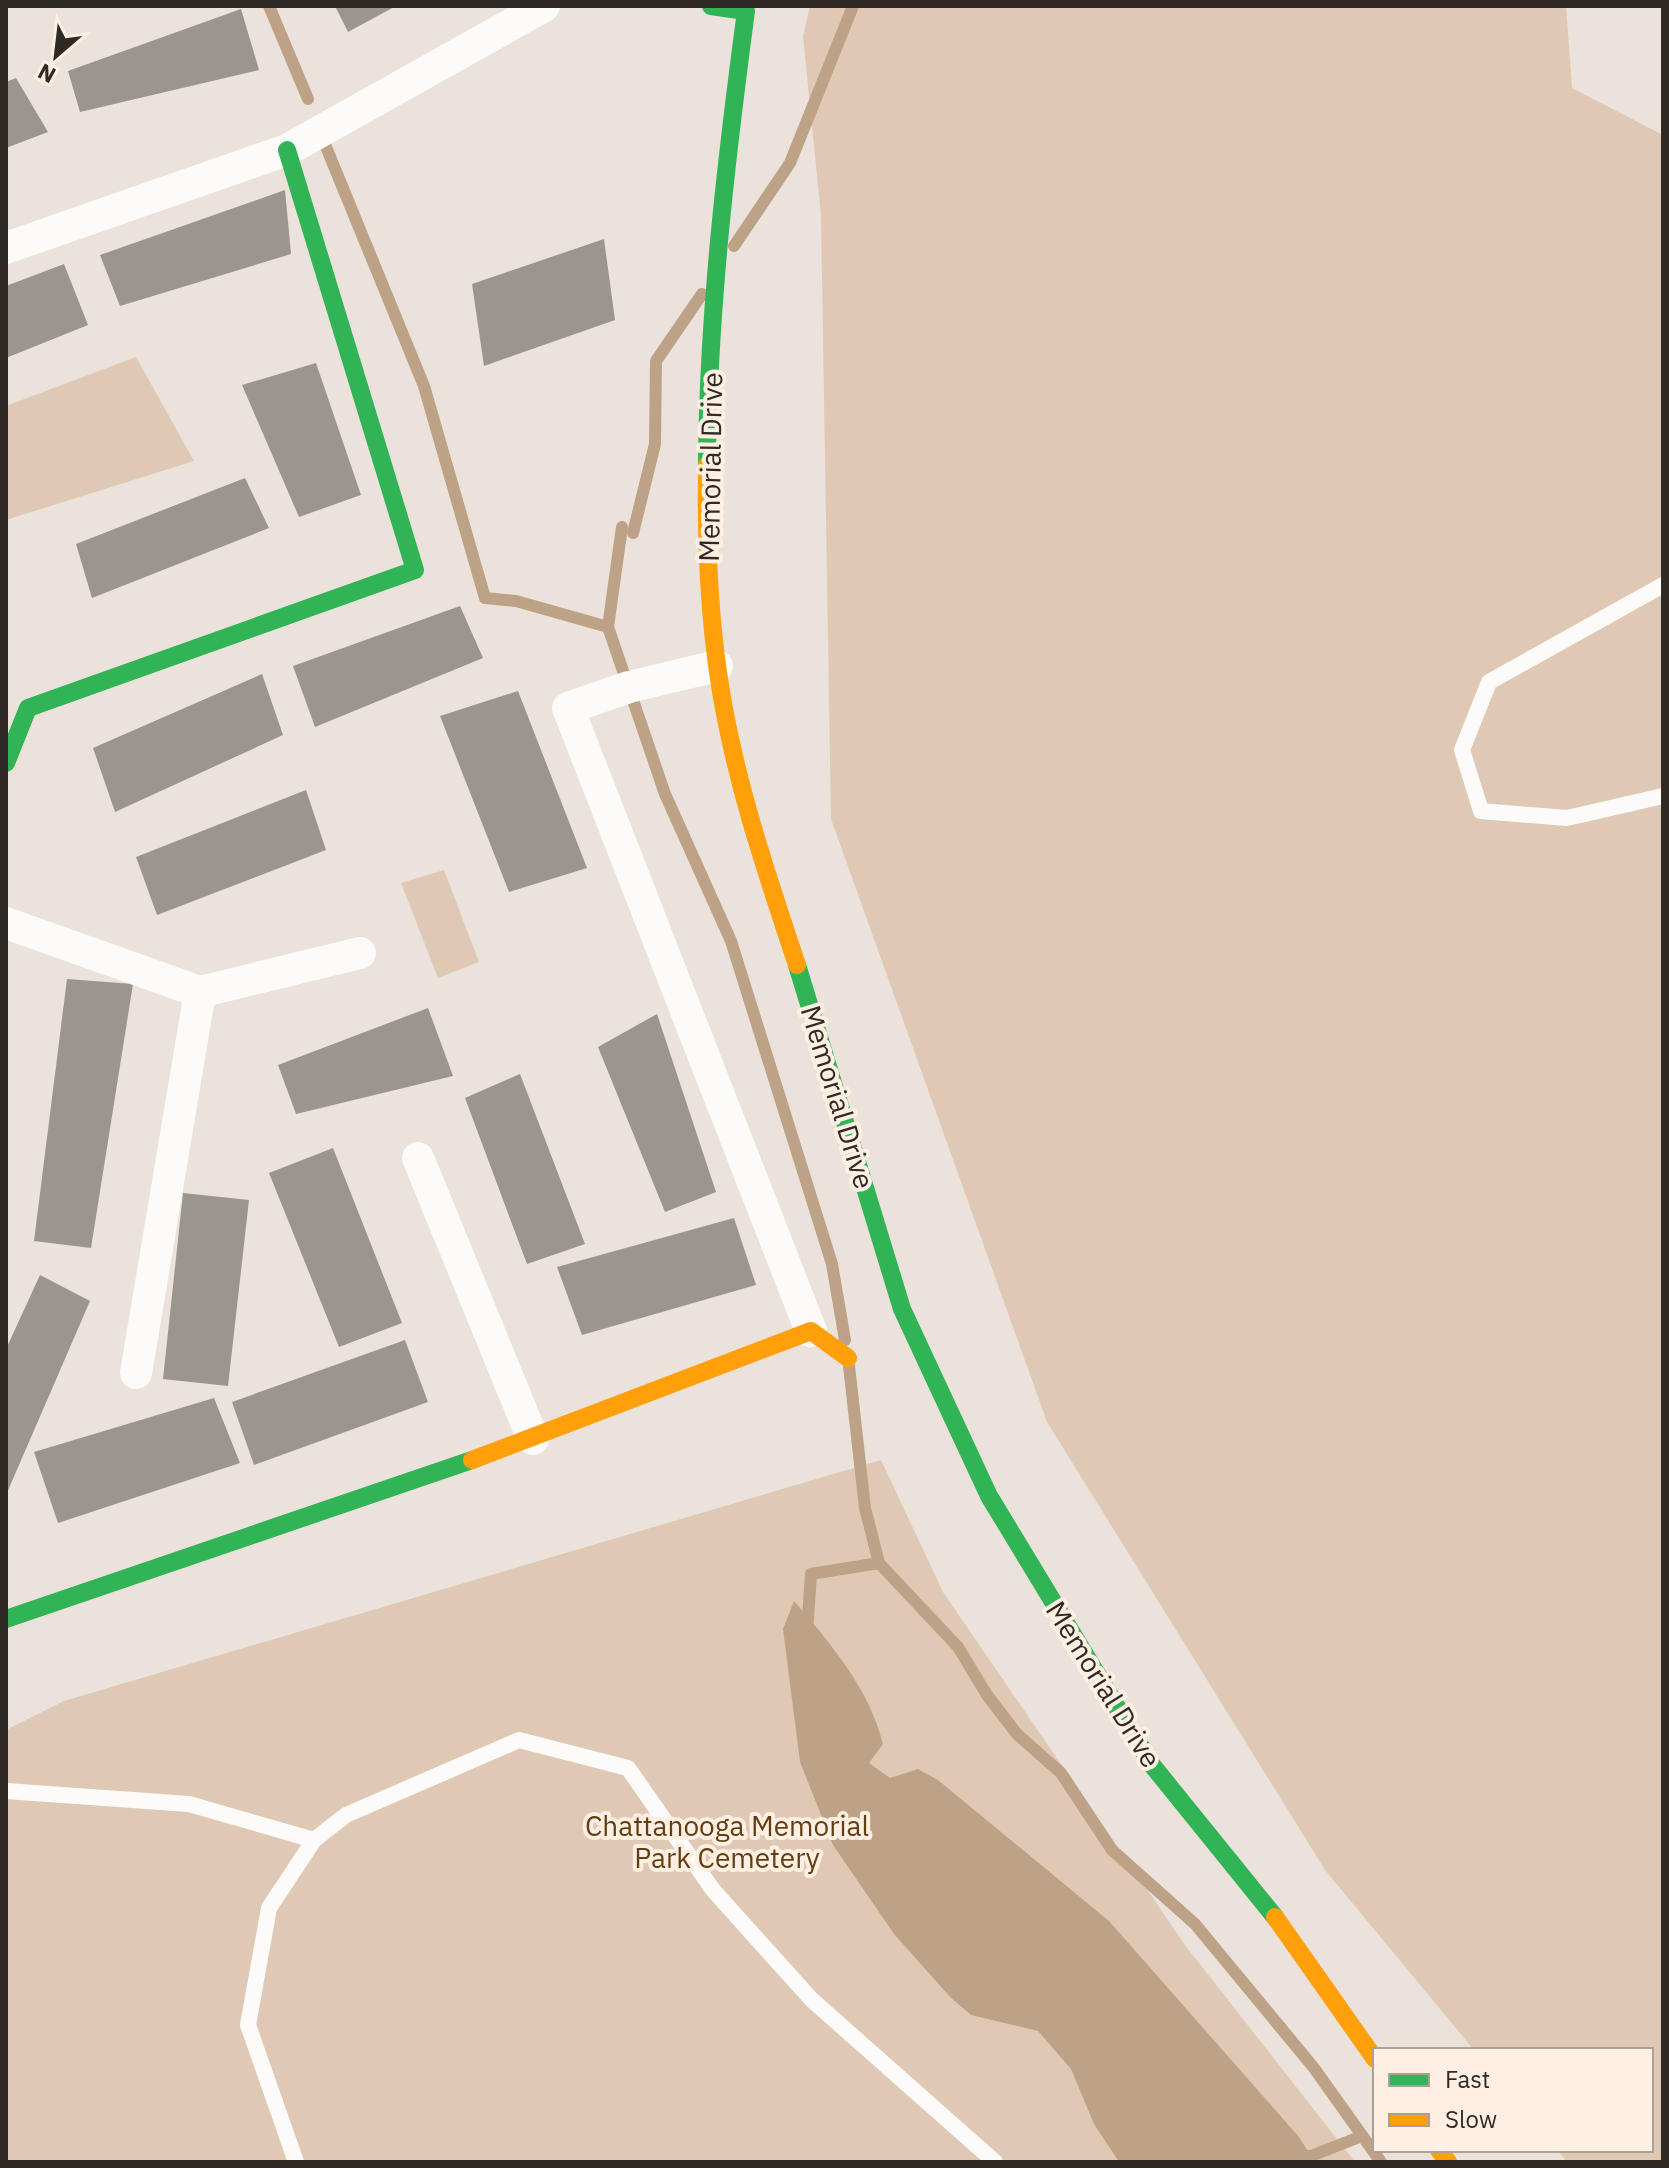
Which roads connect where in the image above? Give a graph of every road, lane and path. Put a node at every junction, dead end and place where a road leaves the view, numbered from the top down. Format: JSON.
{"nodes":[{"id":1,"x":544,"y":6,"type":"edge"},
{"id":2,"x":711,"y":6,"type":"edge"},
{"id":3,"x":747,"y":8,"type":"edge"},
{"id":4,"x":287,"y":150,"type":"junction"},
{"id":5,"x":6,"y":248,"type":"edge"},
{"id":6,"x":1663,"y":585,"type":"edge"},
{"id":7,"x":717,"y":666,"type":"junction"},
{"id":8,"x":6,"y":763,"type":"edge"},
{"id":9,"x":1663,"y":796,"type":"edge"},
{"id":10,"x":6,"y":923,"type":"edge"},
{"id":11,"x":360,"y":953,"type":"dead end"},
{"id":12,"x":200,"y":992,"type":"junction"},
{"id":13,"x":418,"y":1158,"type":"dead end"},
{"id":14,"x":811,"y":1331,"type":"junction"},
{"id":15,"x":848,"y":1358,"type":"dead end"},
{"id":16,"x":136,"y":1373,"type":"dead end"},
{"id":17,"x":533,"y":1439,"type":"junction"},
{"id":18,"x":6,"y":1619,"type":"edge"},
{"id":19,"x":6,"y":1791,"type":"edge"},
{"id":20,"x":314,"y":1840,"type":"junction"},
{"id":21,"x":1373,"y":2056,"type":"edge"},
{"id":22,"x":296,"y":2162,"type":"edge"},
{"id":23,"x":995,"y":2162,"type":"edge"}],
"edges":[{"from":1,"to":4,"type":"street"},
{"from":2,"to":3,"type":"street"},
{"from":3,"to":7,"type":"street","name":"Memorial Drive"},
{"from":4,"to":5,"type":"street"},
{"from":4,"to":8,"type":"street"},
{"from":6,"to":9,"type":"lane"},
{"from":7,"to":14,"type":"street"},
{"from":7,"to":21,"type":"street","name":"Memorial Drive"},
{"from":10,"to":12,"type":"street"},
{"from":11,"to":12,"type":"street"},
{"from":12,"to":16,"type":"street"},
{"from":13,"to":17,"type":"street"},
{"from":14,"to":15,"type":"street"},
{"from":14,"to":17,"type":"street"},
{"from":17,"to":18,"type":"street"},
{"from":19,"to":20,"type":"lane"},
{"from":20,"to":22,"type":"lane"},
{"from":20,"to":23,"type":"lane"}]}
